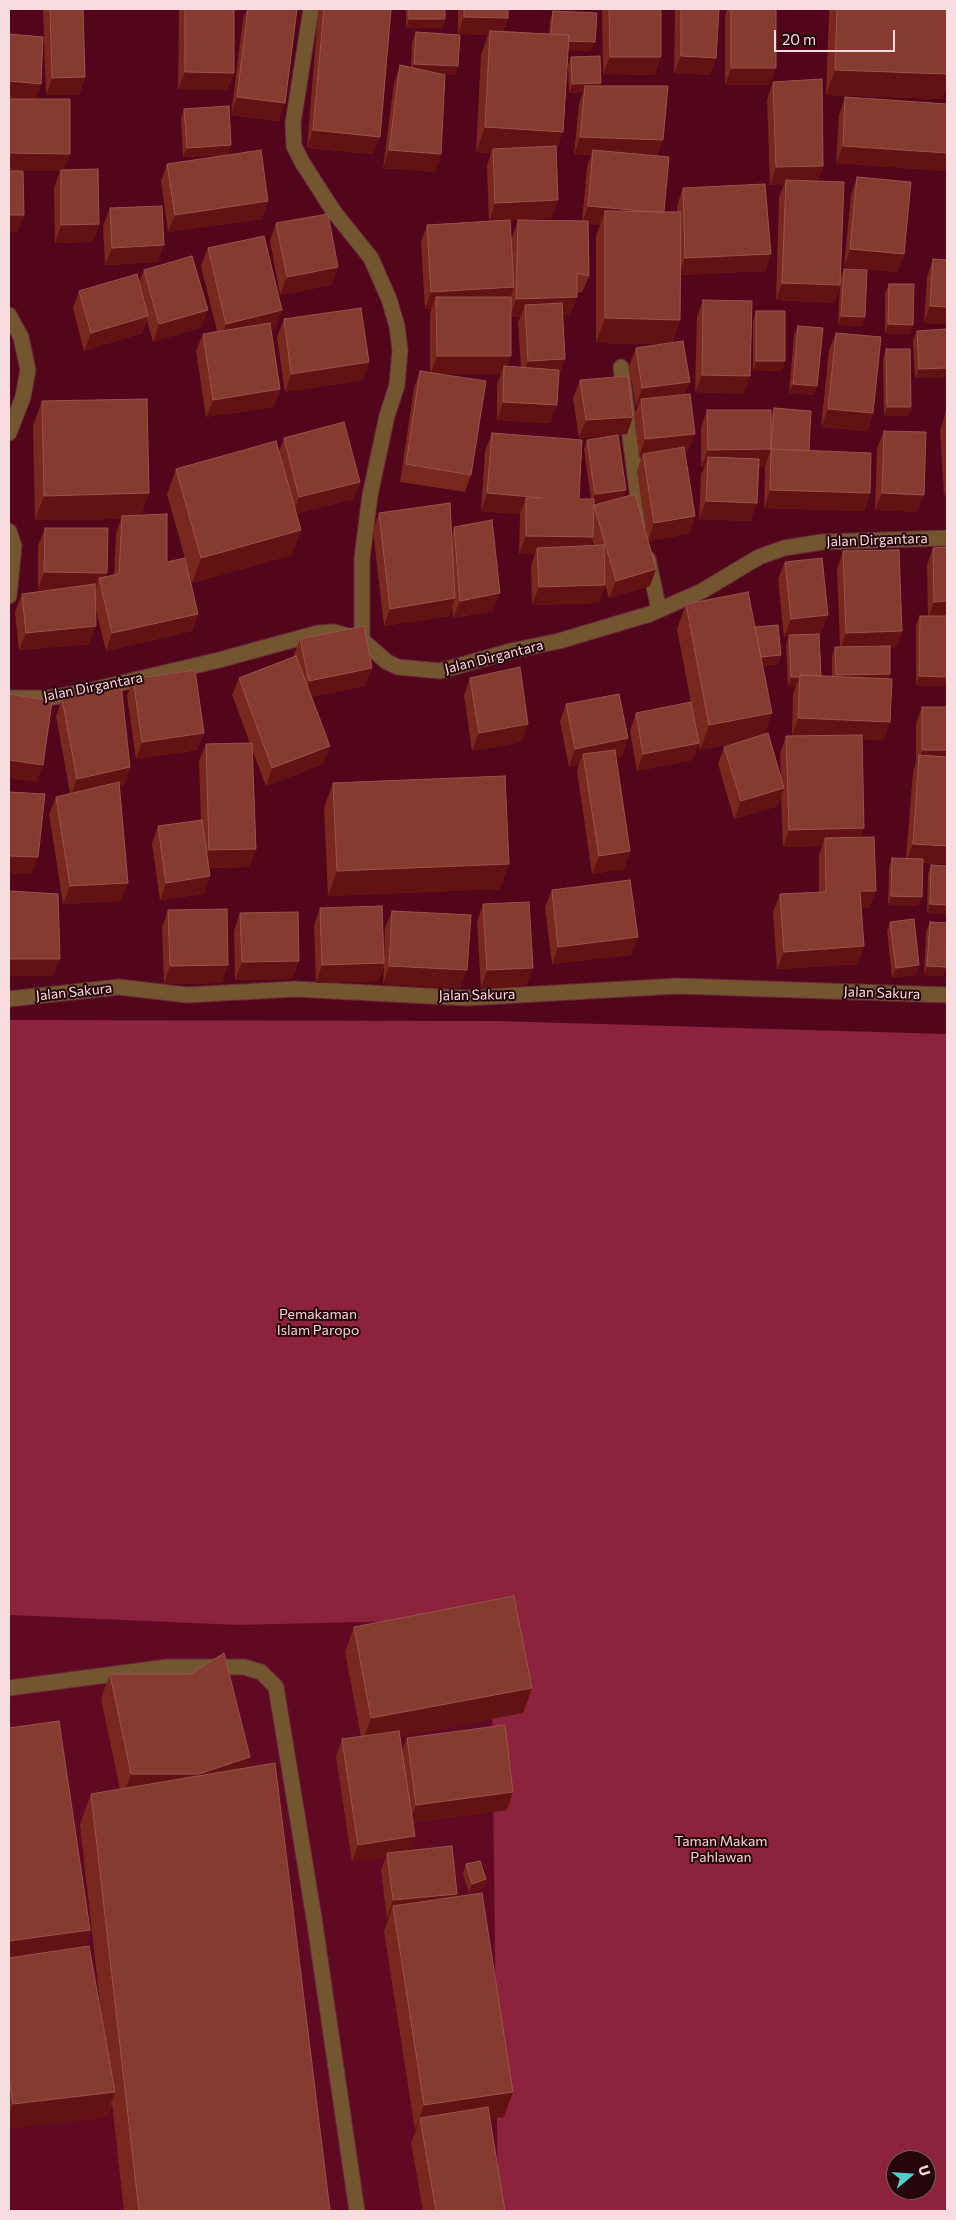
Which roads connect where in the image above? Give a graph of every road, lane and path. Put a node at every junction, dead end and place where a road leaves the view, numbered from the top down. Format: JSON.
{"nodes":[{"id":1,"x":311,"y":9,"type":"edge"},
{"id":2,"x":9,"y":315,"type":"edge"},
{"id":3,"x":621,"y":367,"type":"dead end"},
{"id":4,"x":9,"y":433,"type":"edge"},
{"id":5,"x":9,"y":531,"type":"edge"},
{"id":6,"x":947,"y":538,"type":"edge"},
{"id":7,"x":9,"y":596,"type":"edge"},
{"id":8,"x":659,"y":610,"type":"junction"},
{"id":9,"x":362,"y":640,"type":"junction"},
{"id":10,"x":9,"y":698,"type":"edge"},
{"id":11,"x":947,"y":995,"type":"edge"},
{"id":12,"x":9,"y":999,"type":"edge"},
{"id":13,"x":9,"y":1688,"type":"edge"},
{"id":14,"x":357,"y":2211,"type":"edge"}],
"edges":[{"from":1,"to":9,"type":"street"},
{"from":2,"to":4,"type":"street"},
{"from":3,"to":8,"type":"street"},
{"from":5,"to":7,"type":"street"},
{"from":6,"to":8,"type":"street","name":"Jalan Dirgantara"},
{"from":8,"to":9,"type":"street","name":"Jalan Dirgantara"},
{"from":9,"to":10,"type":"street","name":"Jalan Dirgantara"},
{"from":11,"to":12,"type":"street","name":"Jalan Sakura"},
{"from":13,"to":14,"type":"street"}]}
